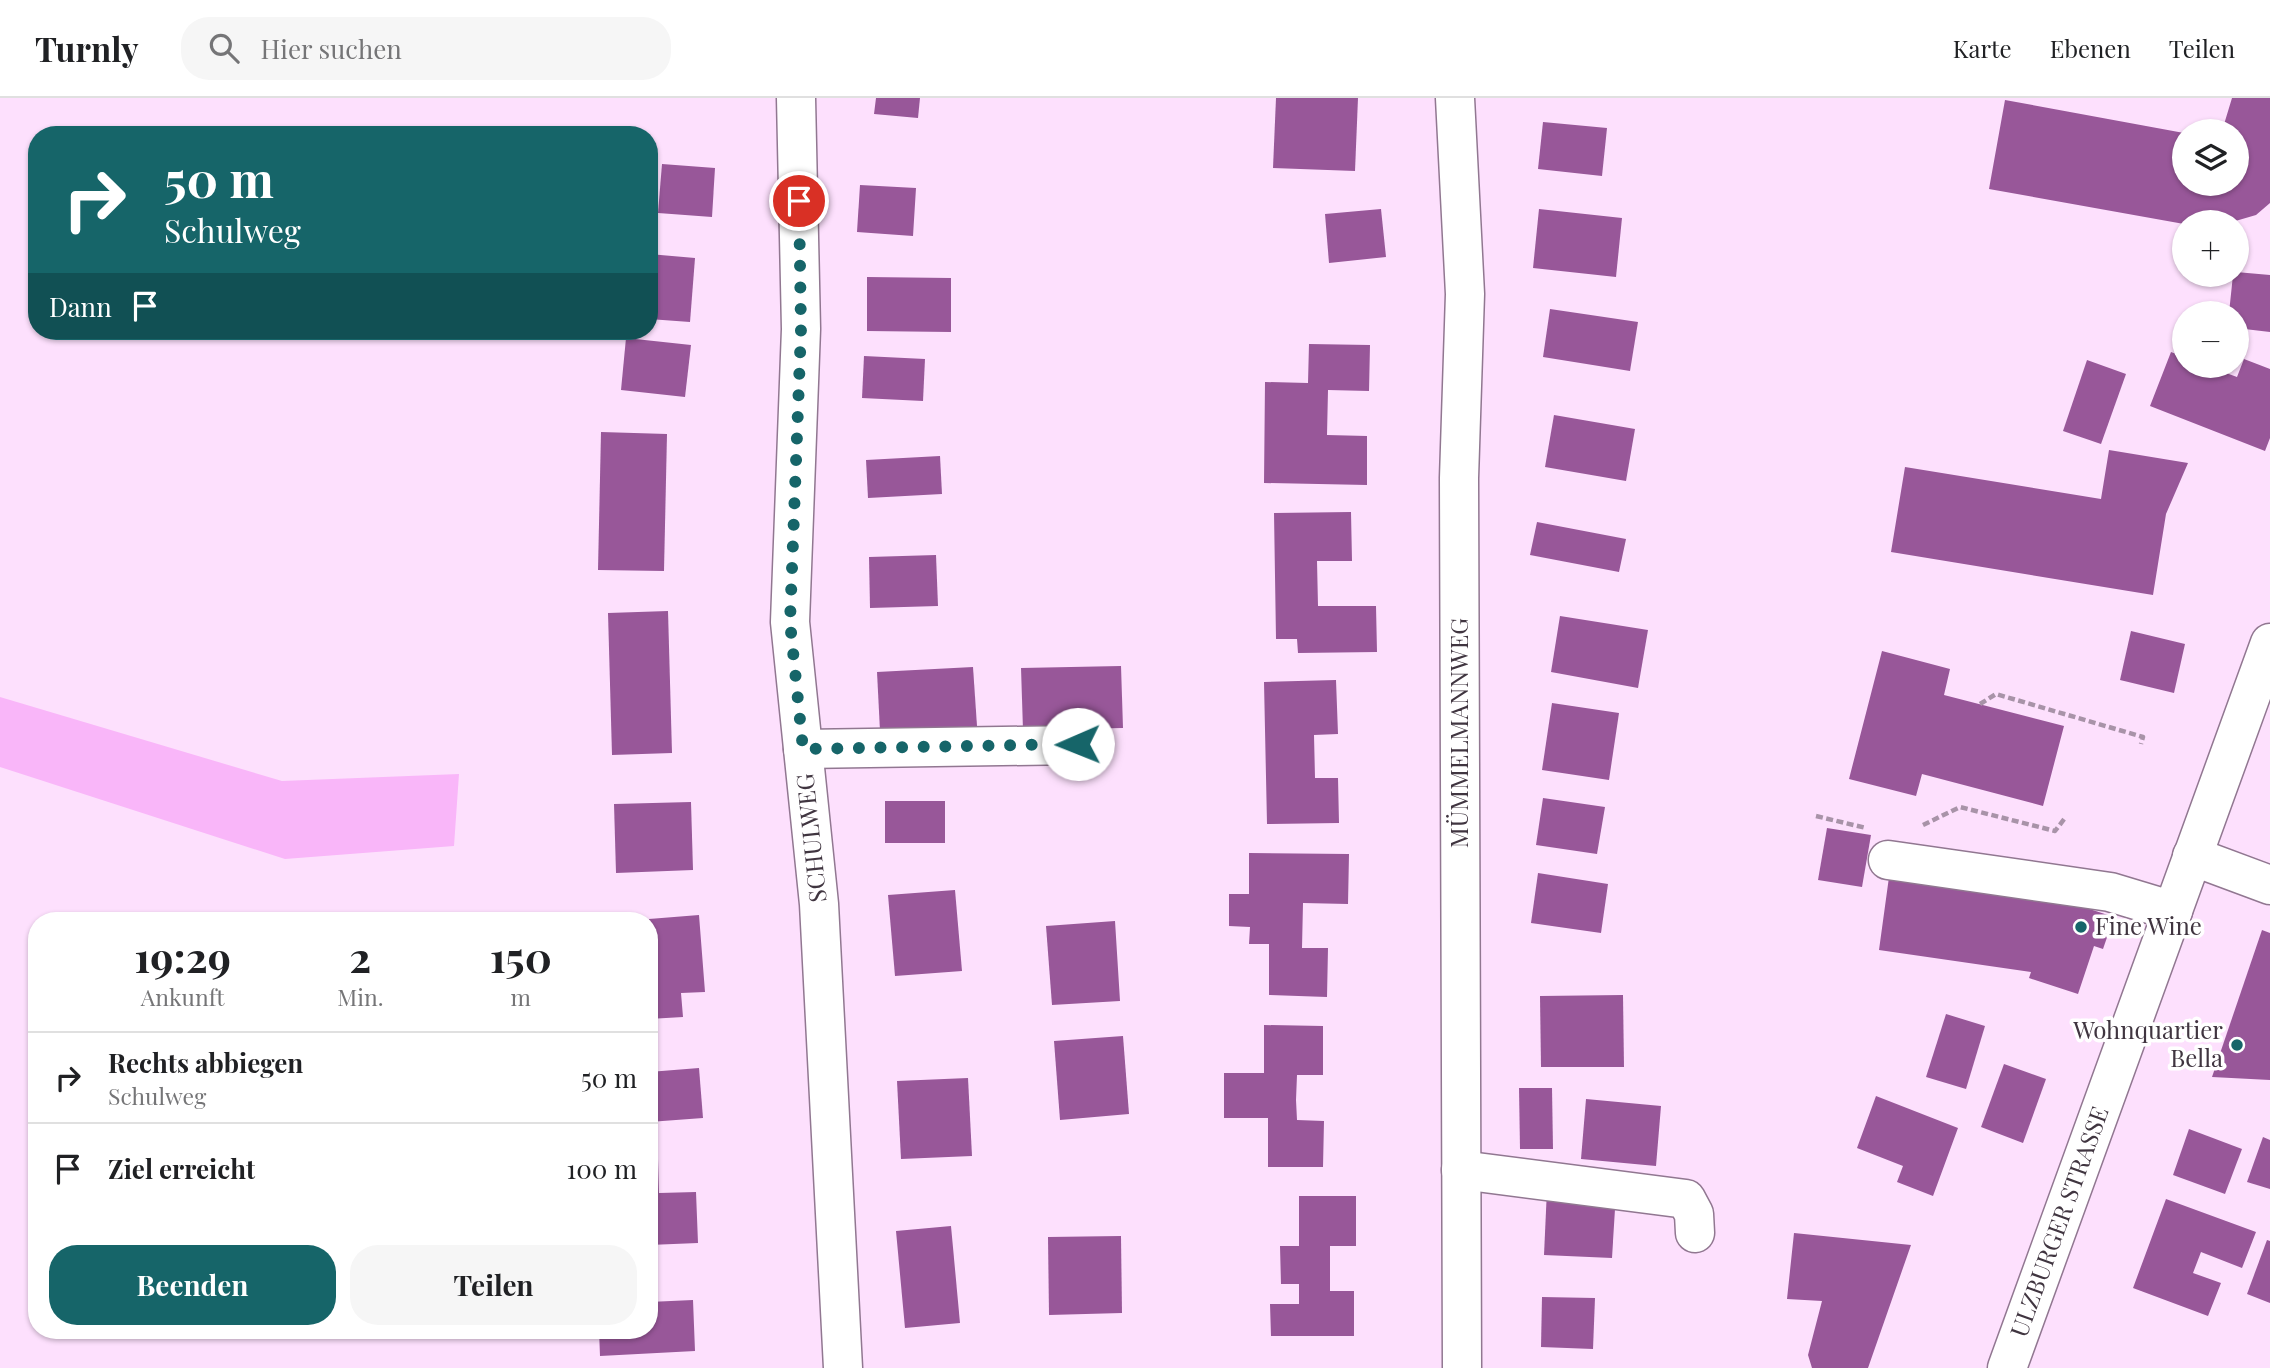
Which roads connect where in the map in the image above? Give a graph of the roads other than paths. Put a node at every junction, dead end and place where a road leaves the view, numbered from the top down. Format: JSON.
{"nodes":[{"id":1,"x":796,"y":98,"type":"edge"},
{"id":2,"x":1455,"y":98,"type":"edge"},
{"id":3,"x":2270,"y":643,"type":"edge"},
{"id":4,"x":1078,"y":744,"type":"dead end"},
{"id":5,"x":803,"y":749,"type":"junction"},
{"id":6,"x":1882,"y":846,"type":"road end"},
{"id":7,"x":2192,"y":856,"type":"junction"},
{"id":8,"x":2270,"y":885,"type":"edge"},
{"id":9,"x":2173,"y":911,"type":"junction"},
{"id":10,"x":1461,"y":1170,"type":"junction"},
{"id":11,"x":1695,"y":1233,"type":"dead end"},
{"id":12,"x":843,"y":1368,"type":"edge"},
{"id":13,"x":1462,"y":1368,"type":"edge"},
{"id":14,"x":2007,"y":1368,"type":"edge"}],
"edges":[{"from":1,"to":5,"type":"street","name":"SCHULWEG"},
{"from":2,"to":10,"type":"street","name":"MÜMMELMANNWEG"},
{"from":3,"to":7,"type":"street","name":"ULZBURGER STRASSE"},
{"from":4,"to":5,"type":"street"},
{"from":5,"to":12,"type":"street","name":"SCHULWEG"},
{"from":6,"to":9,"type":"street"},
{"from":7,"to":8,"type":"street"},
{"from":7,"to":9,"type":"street","name":"ULZBURGER STRASSE"},
{"from":9,"to":14,"type":"street","name":"ULZBURGER STRASSE"},
{"from":10,"to":11,"type":"street"},
{"from":10,"to":13,"type":"street","name":"MÜMMELMANNWEG"}]}
